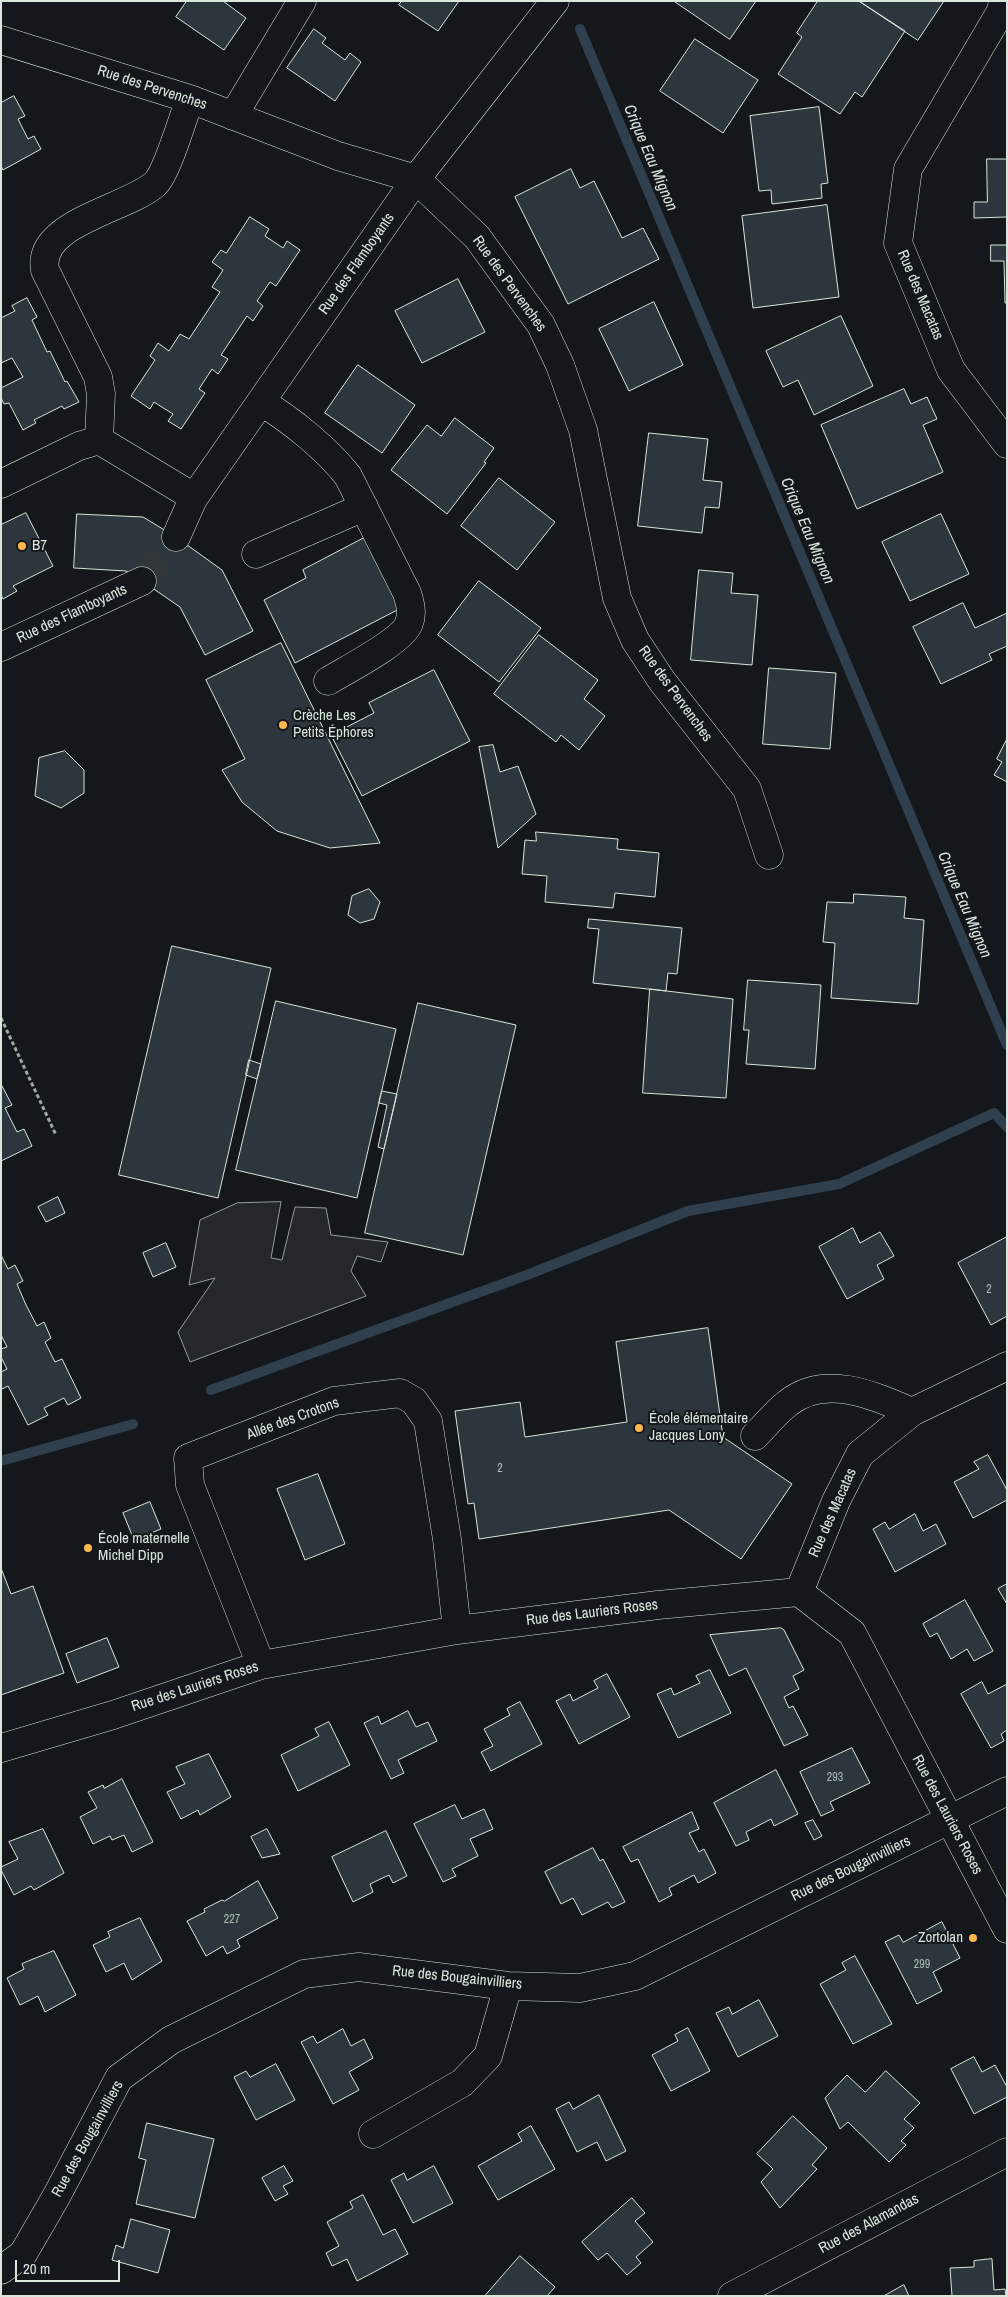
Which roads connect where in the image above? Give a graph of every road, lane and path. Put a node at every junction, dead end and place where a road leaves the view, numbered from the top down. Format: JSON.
{"nodes":[{"id":1,"x":302,"y":1,"type":"edge"},
{"id":2,"x":555,"y":1,"type":"edge"},
{"id":3,"x":1003,"y":1,"type":"edge"},
{"id":4,"x":1,"y":40,"type":"edge"},
{"id":5,"x":190,"y":99,"type":"junction"},
{"id":6,"x":233,"y":116,"type":"junction"},
{"id":7,"x":416,"y":179,"type":"junction"},
{"id":8,"x":261,"y":402,"type":"junction"},
{"id":9,"x":99,"y":440,"type":"junction"},
{"id":10,"x":1006,"y":446,"type":"edge"},
{"id":11,"x":1,"y":484,"type":"edge"},
{"id":12,"x":193,"y":499,"type":"junction"},
{"id":13,"x":364,"y":507,"type":"junction"},
{"id":14,"x":176,"y":537,"type":"tunnel mouth"},
{"id":15,"x":256,"y":554,"type":"dead end"},
{"id":16,"x":142,"y":581,"type":"tunnel mouth"},
{"id":17,"x":1,"y":647,"type":"edge"},
{"id":18,"x":328,"y":681,"type":"dead end"},
{"id":19,"x":769,"y":855,"type":"dead end"},
{"id":20,"x":1,"y":1018,"type":"edge"},
{"id":21,"x":56,"y":1135,"type":"dead end"},
{"id":22,"x":1007,"y":1366,"type":"edge"},
{"id":23,"x":912,"y":1412,"type":"junction"},
{"id":24,"x":755,"y":1436,"type":"dead end"},
{"id":25,"x":799,"y":1592,"type":"junction"},
{"id":26,"x":457,"y":1630,"type":"junction"},
{"id":27,"x":261,"y":1665,"type":"junction"},
{"id":28,"x":1,"y":1748,"type":"edge"},
{"id":29,"x":1007,"y":1792,"type":"edge"},
{"id":30,"x":950,"y":1821,"type":"junction"},
{"id":31,"x":1007,"y":1929,"type":"edge"},
{"id":32,"x":508,"y":1986,"type":"junction"},
{"id":33,"x":373,"y":2134,"type":"dead end"},
{"id":34,"x":1007,"y":2152,"type":"edge"},
{"id":35,"x":1,"y":2270,"type":"edge"},
{"id":36,"x":732,"y":2296,"type":"edge"}],
"edges":[{"from":1,"to":6,"type":"street"},
{"from":2,"to":7,"type":"street","name":"Rue des Flamboyants"},
{"from":3,"to":10,"type":"street","name":"Rue des Macatas"},
{"from":4,"to":5,"type":"street","name":"Rue des Pervenches"},
{"from":5,"to":6,"type":"street","name":"Rue des Pervenches"},
{"from":5,"to":9,"type":"street"},
{"from":6,"to":7,"type":"street","name":"Rue des Pervenches"},
{"from":7,"to":8,"type":"street","name":"Rue des Flamboyants"},
{"from":7,"to":19,"type":"street","name":"Rue des Pervenches"},
{"from":8,"to":12,"type":"street","name":"Rue des Flamboyants"},
{"from":8,"to":13,"type":"street"},
{"from":9,"to":11,"type":"street"},
{"from":9,"to":12,"type":"street"},
{"from":12,"to":14,"type":"street","name":"Rue des Flamboyants"},
{"from":13,"to":15,"type":"street"},
{"from":13,"to":18,"type":"street"},
{"from":16,"to":17,"type":"street","name":"Rue des Flamboyants"},
{"from":20,"to":21,"type":"path"},
{"from":22,"to":23,"type":"street","name":"Rue des Macatas"},
{"from":23,"to":24,"type":"street"},
{"from":23,"to":25,"type":"street","name":"Rue des Macatas"},
{"from":25,"to":26,"type":"street","name":"Rue des Lauriers Roses"},
{"from":25,"to":30,"type":"street","name":"Rue des Lauriers Roses"},
{"from":26,"to":27,"type":"street","name":"Rue des Lauriers Roses"},
{"from":26,"to":27,"type":"street","name":"Allée des Crotons"},
{"from":27,"to":28,"type":"street","name":"Rue des Lauriers Roses"},
{"from":29,"to":30,"type":"street","name":"Rue des Bougainvilliers"},
{"from":30,"to":31,"type":"street","name":"Rue des Lauriers Roses"},
{"from":30,"to":32,"type":"street","name":"Rue des Bougainvilliers"},
{"from":32,"to":33,"type":"street"},
{"from":32,"to":35,"type":"street","name":"Rue des Bougainvilliers"},
{"from":34,"to":36,"type":"street","name":"Rue des Alamandas"}]}
